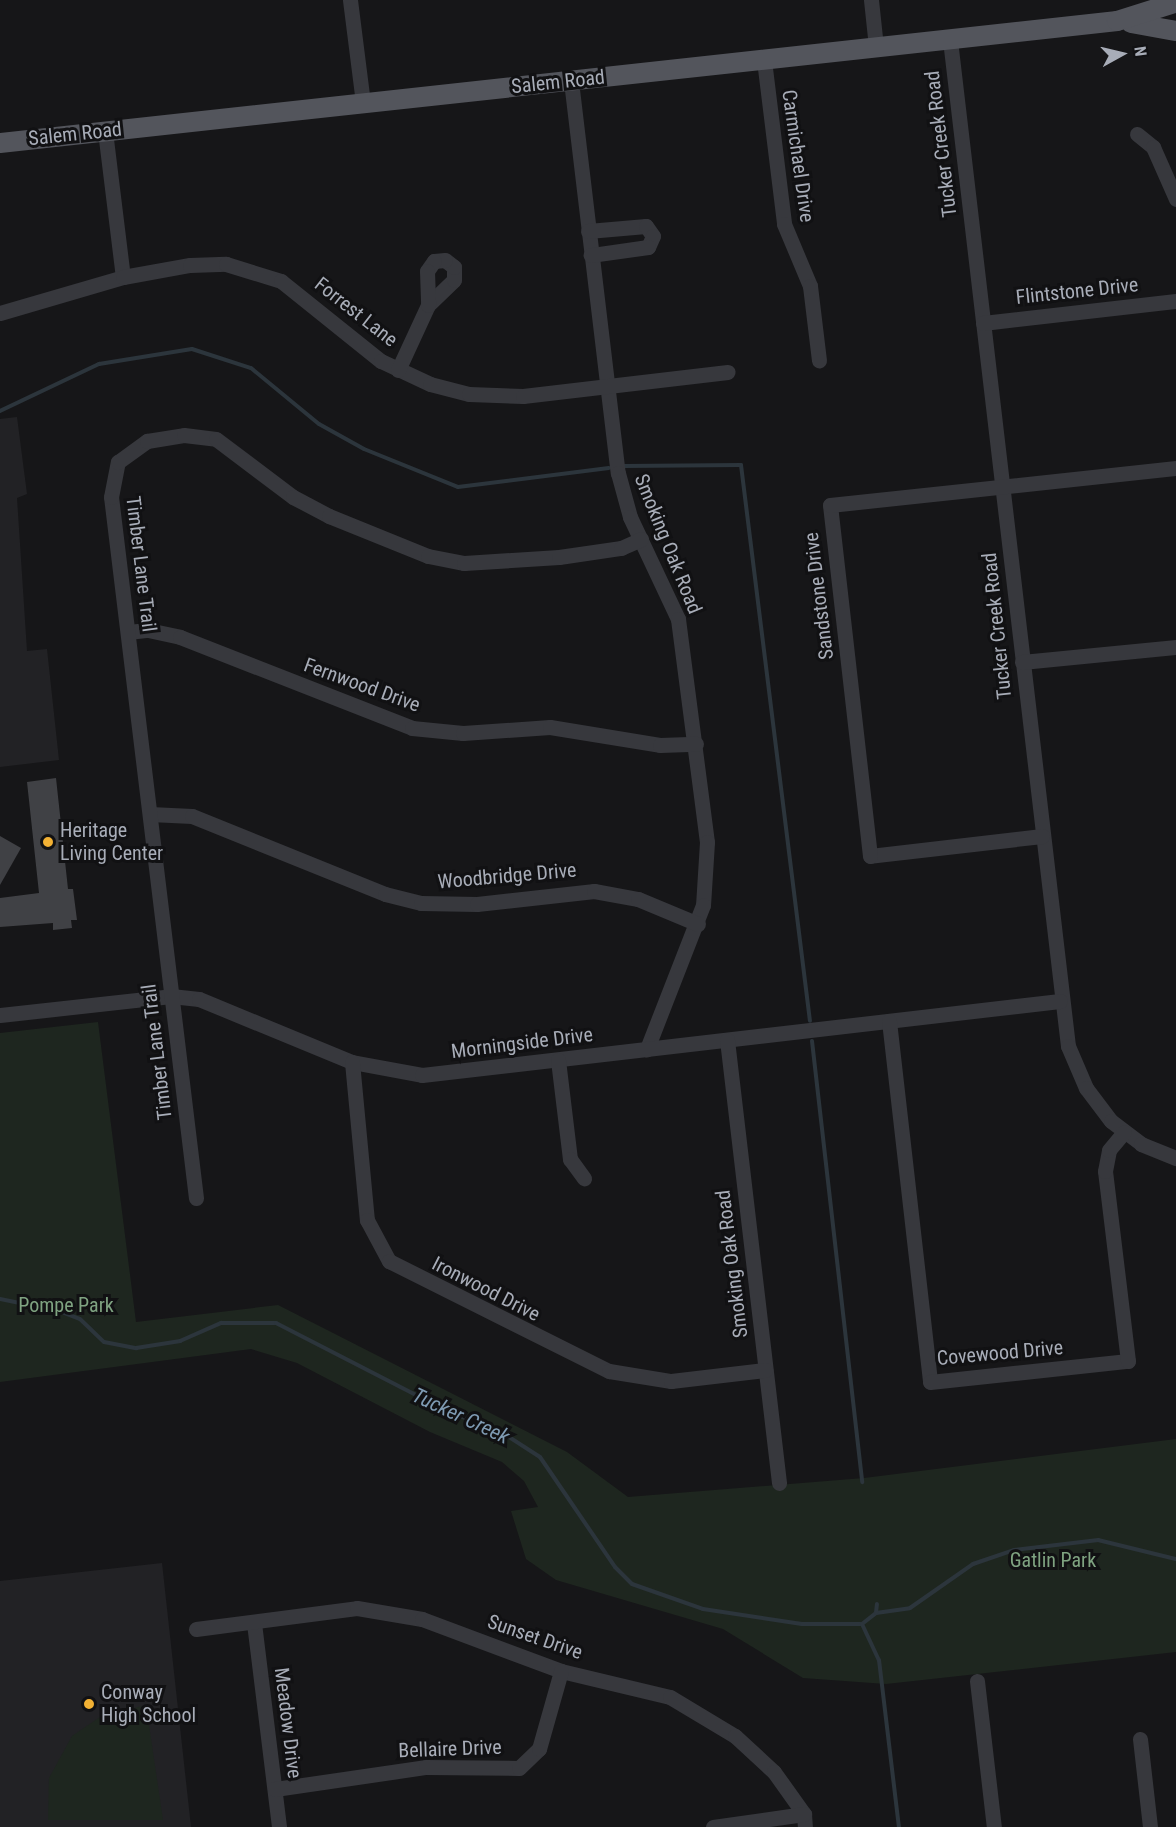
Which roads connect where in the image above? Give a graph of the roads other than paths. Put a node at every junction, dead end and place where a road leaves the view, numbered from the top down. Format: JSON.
{"nodes":[{"id":1,"x":350,"y":0,"type":"edge"},
{"id":2,"x":871,"y":0,"type":"edge"},
{"id":3,"x":1164,"y":4,"type":"edge"},
{"id":4,"x":1117,"y":21,"type":"junction"},
{"id":5,"x":1176,"y":25,"type":"edge"},
{"id":6,"x":1176,"y":31,"type":"edge"},
{"id":7,"x":950,"y":40,"type":"junction"},
{"id":8,"x":876,"y":47,"type":"junction"},
{"id":9,"x":764,"y":60,"type":"junction"},
{"id":10,"x":571,"y":81,"type":"junction"},
{"id":11,"x":363,"y":103,"type":"junction"},
{"id":12,"x":105,"y":131,"type":"junction"},
{"id":13,"x":1137,"y":134,"type":"dead end"},
{"id":14,"x":0,"y":143,"type":"edge"},
{"id":15,"x":1176,"y":199,"type":"edge"},
{"id":16,"x":588,"y":231,"type":"junction"},
{"id":17,"x":591,"y":255,"type":"junction"},
{"id":18,"x":123,"y":277,"type":"junction"},
{"id":19,"x":1176,"y":301,"type":"edge"},
{"id":20,"x":428,"y":304,"type":"dead end"},
{"id":21,"x":0,"y":313,"type":"edge"},
{"id":22,"x":983,"y":323,"type":"junction"},
{"id":23,"x":819,"y":360,"type":"dead end"},
{"id":24,"x":398,"y":370,"type":"junction"},
{"id":25,"x":728,"y":372,"type":"dead end"},
{"id":26,"x":607,"y":386,"type":"junction"},
{"id":27,"x":1176,"y":468,"type":"edge"},
{"id":28,"x":1002,"y":486,"type":"junction"},
{"id":29,"x":640,"y":539,"type":"junction"},
{"id":30,"x":128,"y":632,"type":"junction"},
{"id":31,"x":1176,"y":647,"type":"edge"},
{"id":32,"x":1022,"y":662,"type":"junction"},
{"id":33,"x":696,"y":744,"type":"junction"},
{"id":34,"x":150,"y":814,"type":"junction"},
{"id":35,"x":1042,"y":836,"type":"junction"},
{"id":36,"x":698,"y":924,"type":"junction"},
{"id":37,"x":171,"y":996,"type":"junction"},
{"id":38,"x":1060,"y":1001,"type":"junction"},
{"id":39,"x":0,"y":1015,"type":"edge"},
{"id":40,"x":889,"y":1021,"type":"junction"},
{"id":41,"x":727,"y":1040,"type":"junction"},
{"id":42,"x":647,"y":1049,"type":"junction"},
{"id":43,"x":558,"y":1060,"type":"junction"},
{"id":44,"x":352,"y":1062,"type":"junction"},
{"id":45,"x":1124,"y":1132,"type":"junction"},
{"id":46,"x":1176,"y":1158,"type":"edge"},
{"id":47,"x":584,"y":1178,"type":"dead end"},
{"id":48,"x":196,"y":1198,"type":"dead end"},
{"id":49,"x":765,"y":1370,"type":"junction"},
{"id":50,"x":779,"y":1483,"type":"dead end"},
{"id":51,"x":254,"y":1623,"type":"junction"},
{"id":52,"x":196,"y":1629,"type":"dead end"},
{"id":53,"x":561,"y":1671,"type":"junction"},
{"id":54,"x":977,"y":1681,"type":"dead end"},
{"id":55,"x":1140,"y":1739,"type":"dead end"},
{"id":56,"x":275,"y":1789,"type":"junction"},
{"id":57,"x":804,"y":1821,"type":"edge"},
{"id":58,"x":279,"y":1827,"type":"edge"},
{"id":59,"x":713,"y":1827,"type":"edge"},
{"id":60,"x":994,"y":1827,"type":"edge"},
{"id":61,"x":1150,"y":1827,"type":"edge"}],
"edges":[{"from":1,"to":11,"type":"street"},
{"from":2,"to":8,"type":"street"},
{"from":3,"to":4,"type":"main road","name":"Salem Road"},
{"from":3,"to":5,"type":"main road"},
{"from":4,"to":6,"type":"main road","name":"Salem Road"},
{"from":4,"to":7,"type":"main road","name":"Salem Road"},
{"from":7,"to":8,"type":"main road","name":"Salem Road"},
{"from":7,"to":22,"type":"street","name":"Tucker Creek Road"},
{"from":8,"to":9,"type":"main road","name":"Salem Road"},
{"from":9,"to":10,"type":"main road","name":"Salem Road"},
{"from":9,"to":23,"type":"street","name":"Carmichael Drive"},
{"from":10,"to":11,"type":"main road","name":"Salem Road"},
{"from":10,"to":16,"type":"street","name":"Smoking Oak Road"},
{"from":11,"to":12,"type":"main road","name":"Salem Road"},
{"from":12,"to":14,"type":"main road","name":"Salem Road"},
{"from":12,"to":18,"type":"street"},
{"from":13,"to":15,"type":"street"},
{"from":16,"to":17,"type":"street","name":"Smoking Oak Road"},
{"from":16,"to":17,"type":"street"},
{"from":17,"to":26,"type":"street","name":"Smoking Oak Road"},
{"from":18,"to":21,"type":"street","name":"Forrest Lane"},
{"from":18,"to":24,"type":"street","name":"Forrest Lane"},
{"from":19,"to":22,"type":"street","name":"Flintstone Drive"},
{"from":20,"to":24,"type":"street"},
{"from":22,"to":28,"type":"street","name":"Tucker Creek Road"},
{"from":24,"to":26,"type":"street","name":"Forrest Lane"},
{"from":25,"to":26,"type":"street","name":"Forrest Lane"},
{"from":26,"to":29,"type":"street","name":"Smoking Oak Road"},
{"from":27,"to":28,"type":"street","name":"Sandstone Drive"},
{"from":28,"to":32,"type":"street","name":"Tucker Creek Road"},
{"from":28,"to":35,"type":"street","name":"Sandstone Drive"},
{"from":29,"to":30,"type":"street","name":"Timber Lane Trail"},
{"from":29,"to":33,"type":"street","name":"Smoking Oak Road"},
{"from":30,"to":33,"type":"street","name":"Fernwood Drive"},
{"from":30,"to":34,"type":"street","name":"Timber Lane Trail"},
{"from":31,"to":32,"type":"street"},
{"from":32,"to":35,"type":"street","name":"Tucker Creek Road"},
{"from":33,"to":36,"type":"street","name":"Smoking Oak Road"},
{"from":34,"to":36,"type":"street","name":"Woodbridge Drive"},
{"from":34,"to":37,"type":"street","name":"Timber Lane Trail"},
{"from":35,"to":38,"type":"street","name":"Tucker Creek Road"},
{"from":36,"to":42,"type":"street","name":"Smoking Oak Road"},
{"from":37,"to":39,"type":"street","name":"Morningside Drive"},
{"from":37,"to":44,"type":"street","name":"Morningside Drive"},
{"from":37,"to":48,"type":"street","name":"Timber Lane Trail"},
{"from":38,"to":40,"type":"street","name":"Morningside Drive"},
{"from":38,"to":45,"type":"street","name":"Tucker Creek Road"},
{"from":40,"to":41,"type":"street","name":"Morningside Drive"},
{"from":40,"to":45,"type":"street","name":"Covewood Drive"},
{"from":41,"to":42,"type":"street","name":"Morningside Drive"},
{"from":41,"to":49,"type":"street","name":"Smoking Oak Road"},
{"from":42,"to":43,"type":"street","name":"Morningside Drive"},
{"from":43,"to":44,"type":"street","name":"Morningside Drive"},
{"from":43,"to":47,"type":"street"},
{"from":44,"to":49,"type":"street","name":"Ironwood Drive"},
{"from":45,"to":46,"type":"street","name":"Tucker Creek Road"},
{"from":49,"to":50,"type":"street","name":"Smoking Oak Road"},
{"from":51,"to":52,"type":"street","name":"Sunset Drive"},
{"from":51,"to":53,"type":"street","name":"Sunset Drive"},
{"from":51,"to":56,"type":"street","name":"Meadow Drive"},
{"from":53,"to":56,"type":"street","name":"Bellaire Drive"},
{"from":53,"to":57,"type":"street","name":"Sunset Drive"},
{"from":54,"to":60,"type":"street"},
{"from":55,"to":61,"type":"street"},
{"from":56,"to":58,"type":"street","name":"Meadow Drive"},
{"from":57,"to":59,"type":"street"}]}
